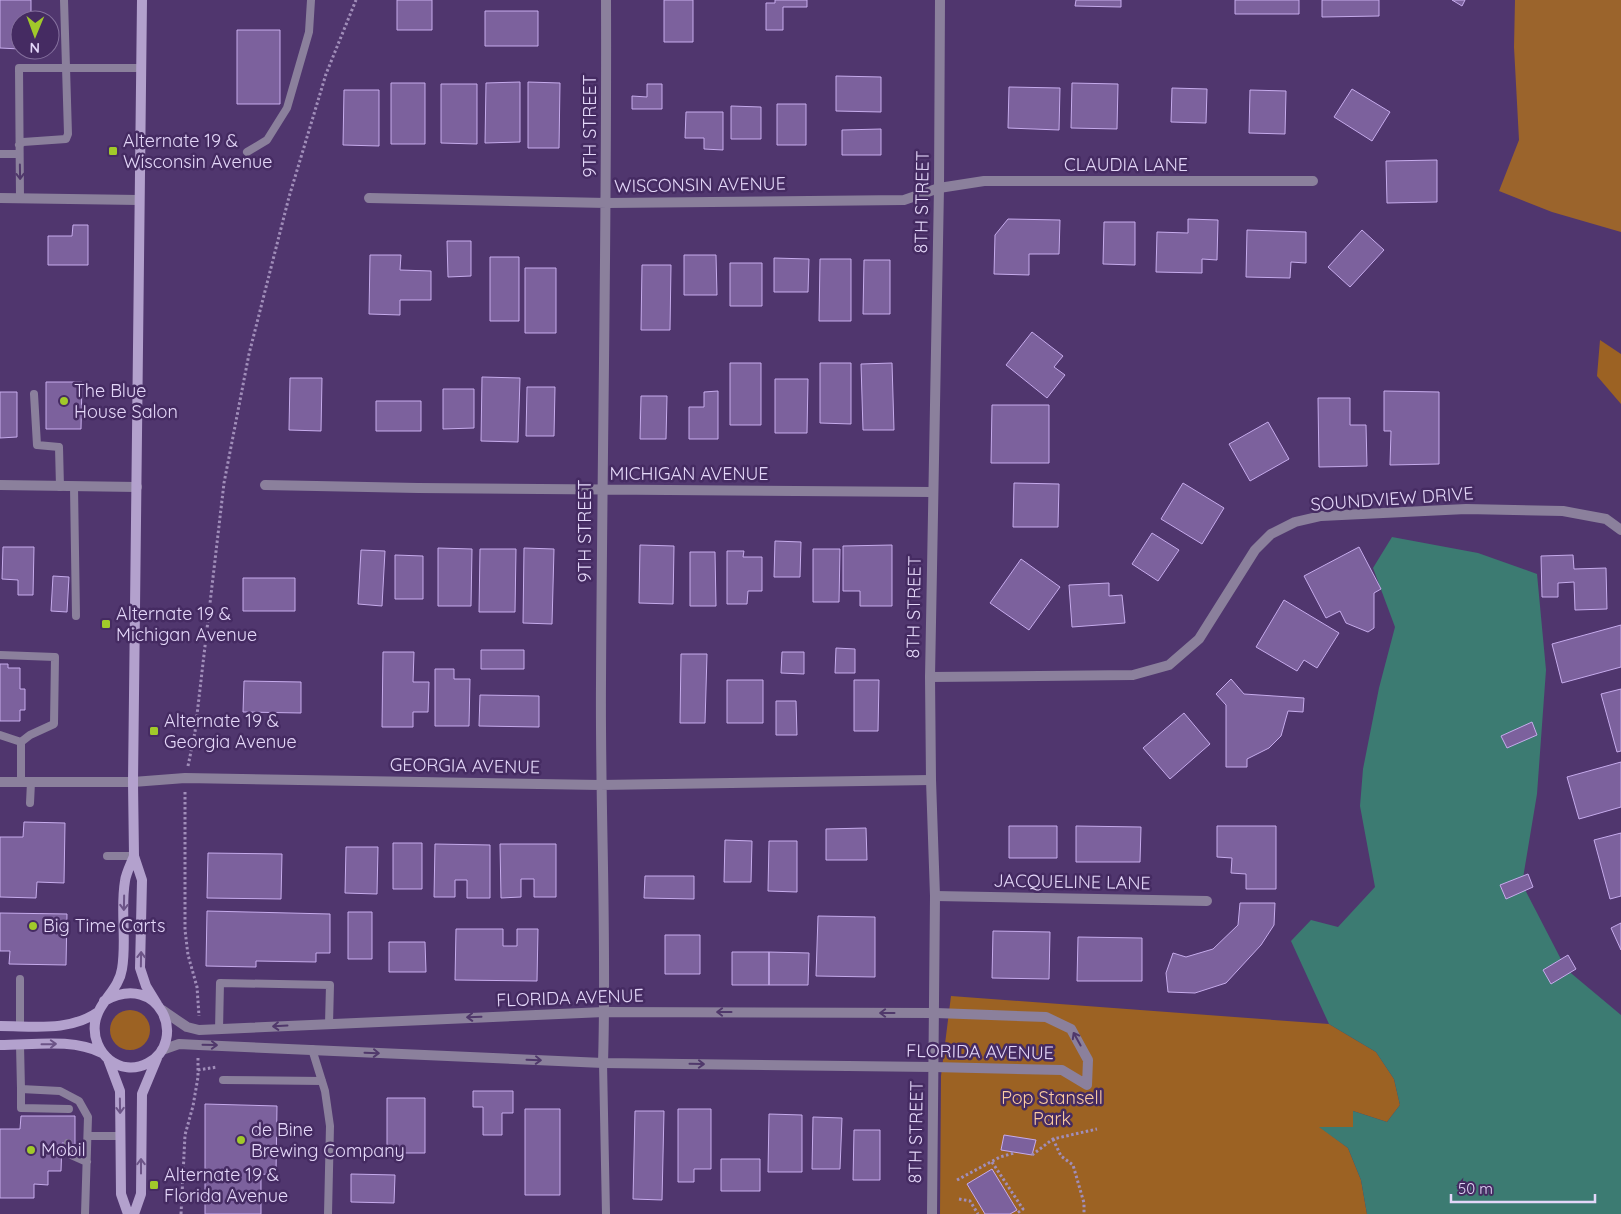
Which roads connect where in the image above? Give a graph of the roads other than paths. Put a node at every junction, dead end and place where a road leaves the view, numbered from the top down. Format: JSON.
{"nodes":[{"id":1,"x":64,"y":0,"type":"edge"},
{"id":2,"x":142,"y":0,"type":"edge"},
{"id":3,"x":311,"y":0,"type":"edge"},
{"id":4,"x":606,"y":0,"type":"edge"},
{"id":5,"x":940,"y":0,"type":"edge"},
{"id":6,"x":65,"y":68,"type":"junction"},
{"id":7,"x":140,"y":68,"type":"junction"},
{"id":8,"x":19,"y":150,"type":"junction"},
{"id":9,"x":247,"y":152,"type":"dead end"},
{"id":10,"x":0,"y":154,"type":"edge"},
{"id":11,"x":1313,"y":181,"type":"dead end"},
{"id":12,"x":939,"y":188,"type":"junction"},
{"id":13,"x":0,"y":198,"type":"edge"},
{"id":14,"x":20,"y":198,"type":"junction"},
{"id":15,"x":369,"y":198,"type":"dead end"},
{"id":16,"x":139,"y":200,"type":"junction"},
{"id":17,"x":607,"y":203,"type":"junction"},
{"id":18,"x":34,"y":394,"type":"dead end"},
{"id":19,"x":266,"y":485,"type":"dead end"},
{"id":20,"x":0,"y":486,"type":"edge"},
{"id":21,"x":60,"y":486,"type":"junction"},
{"id":22,"x":74,"y":487,"type":"junction"},
{"id":23,"x":137,"y":487,"type":"junction"},
{"id":24,"x":602,"y":490,"type":"junction"},
{"id":25,"x":932,"y":492,"type":"junction"},
{"id":26,"x":1621,"y":530,"type":"edge"},
{"id":27,"x":76,"y":616,"type":"dead end"},
{"id":28,"x":0,"y":655,"type":"edge"},
{"id":29,"x":930,"y":677,"type":"junction"},
{"id":30,"x":0,"y":735,"type":"edge"},
{"id":31,"x":21,"y":742,"type":"junction"},
{"id":32,"x":930,"y":780,"type":"junction"},
{"id":33,"x":0,"y":782,"type":"edge"},
{"id":34,"x":26,"y":782,"type":"junction"},
{"id":35,"x":133,"y":782,"type":"junction"},
{"id":36,"x":600,"y":784,"type":"junction"},
{"id":37,"x":30,"y":803,"type":"dead end"},
{"id":38,"x":107,"y":856,"type":"dead end"},
{"id":39,"x":134,"y":856,"type":"junction"},
{"id":40,"x":935,"y":896,"type":"junction"},
{"id":41,"x":1207,"y":901,"type":"dead end"},
{"id":42,"x":20,"y":980,"type":"dead end"},
{"id":43,"x":104,"y":1001,"type":"junction"},
{"id":44,"x":160,"y":1007,"type":"junction"},
{"id":45,"x":98,"y":1012,"type":"junction"},
{"id":46,"x":604,"y":1012,"type":"junction"},
{"id":47,"x":936,"y":1013,"type":"junction"},
{"id":48,"x":329,"y":1024,"type":"junction"},
{"id":49,"x":0,"y":1026,"type":"edge"},
{"id":50,"x":20,"y":1026,"type":"junction"},
{"id":51,"x":219,"y":1030,"type":"junction"},
{"id":52,"x":0,"y":1044,"type":"edge"},
{"id":53,"x":20,"y":1045,"type":"junction"},
{"id":54,"x":312,"y":1050,"type":"junction"},
{"id":55,"x":160,"y":1052,"type":"junction"},
{"id":56,"x":105,"y":1056,"type":"junction"},
{"id":57,"x":603,"y":1062,"type":"junction"},
{"id":58,"x":934,"y":1067,"type":"junction"},
{"id":59,"x":223,"y":1080,"type":"dead end"},
{"id":60,"x":322,"y":1081,"type":"junction"},
{"id":61,"x":21,"y":1089,"type":"junction"},
{"id":62,"x":69,"y":1095,"type":"junction"},
{"id":63,"x":88,"y":1136,"type":"junction"},
{"id":64,"x":121,"y":1136,"type":"junction"},
{"id":65,"x":68,"y":1144,"type":"dead end"},
{"id":66,"x":87,"y":1162,"type":"junction"},
{"id":67,"x":86,"y":1214,"type":"edge"},
{"id":68,"x":128,"y":1214,"type":"edge"},
{"id":69,"x":134,"y":1214,"type":"edge"},
{"id":70,"x":328,"y":1214,"type":"edge"},
{"id":71,"x":606,"y":1214,"type":"edge"},
{"id":72,"x":932,"y":1214,"type":"edge"}],
"edges":[{"from":1,"to":6,"type":"lane"},
{"from":2,"to":7,"type":"main road"},
{"from":3,"to":9,"type":"lane"},
{"from":4,"to":17,"type":"street","name":"9TH STREET"},
{"from":5,"to":12,"type":"street","name":"8TH STREET"},
{"from":6,"to":7,"type":"lane"},
{"from":6,"to":8,"type":"lane"},
{"from":6,"to":8,"type":"lane"},
{"from":7,"to":16,"type":"main road"},
{"from":8,"to":10,"type":"lane"},
{"from":8,"to":14,"type":"lane","one_way":true},
{"from":11,"to":12,"type":"street","name":"CLAUDIA LANE"},
{"from":12,"to":17,"type":"street","name":"WISCONSIN AVENUE"},
{"from":12,"to":25,"type":"street","name":"8TH STREET"},
{"from":13,"to":14,"type":"street"},
{"from":14,"to":16,"type":"street"},
{"from":15,"to":17,"type":"street","name":"WISCONSIN AVENUE"},
{"from":16,"to":23,"type":"main road"},
{"from":17,"to":24,"type":"street","name":"9TH STREET"},
{"from":18,"to":21,"type":"lane"},
{"from":19,"to":24,"type":"street","name":"MICHIGAN AVENUE"},
{"from":20,"to":21,"type":"street"},
{"from":21,"to":22,"type":"street"},
{"from":22,"to":23,"type":"street"},
{"from":22,"to":27,"type":"lane"},
{"from":23,"to":35,"type":"main road"},
{"from":24,"to":25,"type":"street","name":"MICHIGAN AVENUE"},
{"from":24,"to":36,"type":"street","name":"9TH STREET"},
{"from":25,"to":29,"type":"street","name":"8TH STREET"},
{"from":26,"to":29,"type":"street","name":"SOUNDVIEW DRIVE"},
{"from":28,"to":31,"type":"lane"},
{"from":29,"to":32,"type":"street","name":"8TH STREET"},
{"from":30,"to":31,"type":"lane"},
{"from":31,"to":34,"type":"lane"},
{"from":32,"to":36,"type":"street","name":"GEORGIA AVENUE"},
{"from":32,"to":40,"type":"street","name":"8TH STREET"},
{"from":33,"to":34,"type":"street","name":"GEORGIA AVENUE"},
{"from":34,"to":35,"type":"street","name":"GEORGIA AVENUE"},
{"from":34,"to":37,"type":"lane"},
{"from":35,"to":36,"type":"street","name":"GEORGIA AVENUE"},
{"from":35,"to":39,"type":"main road"},
{"from":36,"to":46,"type":"street","name":"9TH STREET"},
{"from":38,"to":39,"type":"lane"},
{"from":39,"to":43,"type":"main road","one_way":true},
{"from":44,"to":39,"type":"main road","one_way":true},
{"from":40,"to":41,"type":"street","name":"JACQUELINE LANE"},
{"from":40,"to":47,"type":"street","name":"8TH STREET"},
{"from":42,"to":50,"type":"lane"},
{"from":43,"to":44,"type":"main road"},
{"from":43,"to":45,"type":"main road"},
{"from":44,"to":51,"type":"street","name":"FLORIDA AVENUE"},
{"from":44,"to":55,"type":"main road"},
{"from":45,"to":50,"type":"main road"},
{"from":45,"to":56,"type":"main road"},
{"from":47,"to":46,"type":"street","name":"FLORIDA AVENUE","one_way":true},
{"from":46,"to":48,"type":"street","name":"FLORIDA AVENUE","one_way":true},
{"from":46,"to":57,"type":"street","name":"9TH STREET"},
{"from":47,"to":58,"type":"street","name":"8TH STREET"},
{"from":58,"to":47,"type":"street","name":"FLORIDA AVENUE","one_way":true},
{"from":48,"to":51,"type":"street","name":"FLORIDA AVENUE","one_way":true},
{"from":48,"to":51,"type":"lane"},
{"from":49,"to":50,"type":"main road"},
{"from":52,"to":53,"type":"main road"},
{"from":53,"to":56,"type":"main road","one_way":true},
{"from":53,"to":61,"type":"lane"},
{"from":55,"to":54,"type":"street","name":"FLORIDA AVENUE","one_way":true},
{"from":54,"to":57,"type":"street","name":"FLORIDA AVENUE","one_way":true},
{"from":54,"to":60,"type":"lane"},
{"from":55,"to":56,"type":"main road"},
{"from":69,"to":55,"type":"main road","one_way":true},
{"from":56,"to":64,"type":"main road","one_way":true},
{"from":57,"to":58,"type":"street","name":"FLORIDA AVENUE","one_way":true},
{"from":57,"to":71,"type":"lane"},
{"from":58,"to":72,"type":"street","name":"8TH STREET"},
{"from":59,"to":60,"type":"lane"},
{"from":60,"to":70,"type":"lane"},
{"from":61,"to":62,"type":"lane"},
{"from":61,"to":62,"type":"lane"},
{"from":62,"to":63,"type":"lane"},
{"from":63,"to":64,"type":"lane"},
{"from":63,"to":66,"type":"lane"},
{"from":64,"to":68,"type":"main road"},
{"from":65,"to":66,"type":"lane"},
{"from":66,"to":67,"type":"lane"}]}
